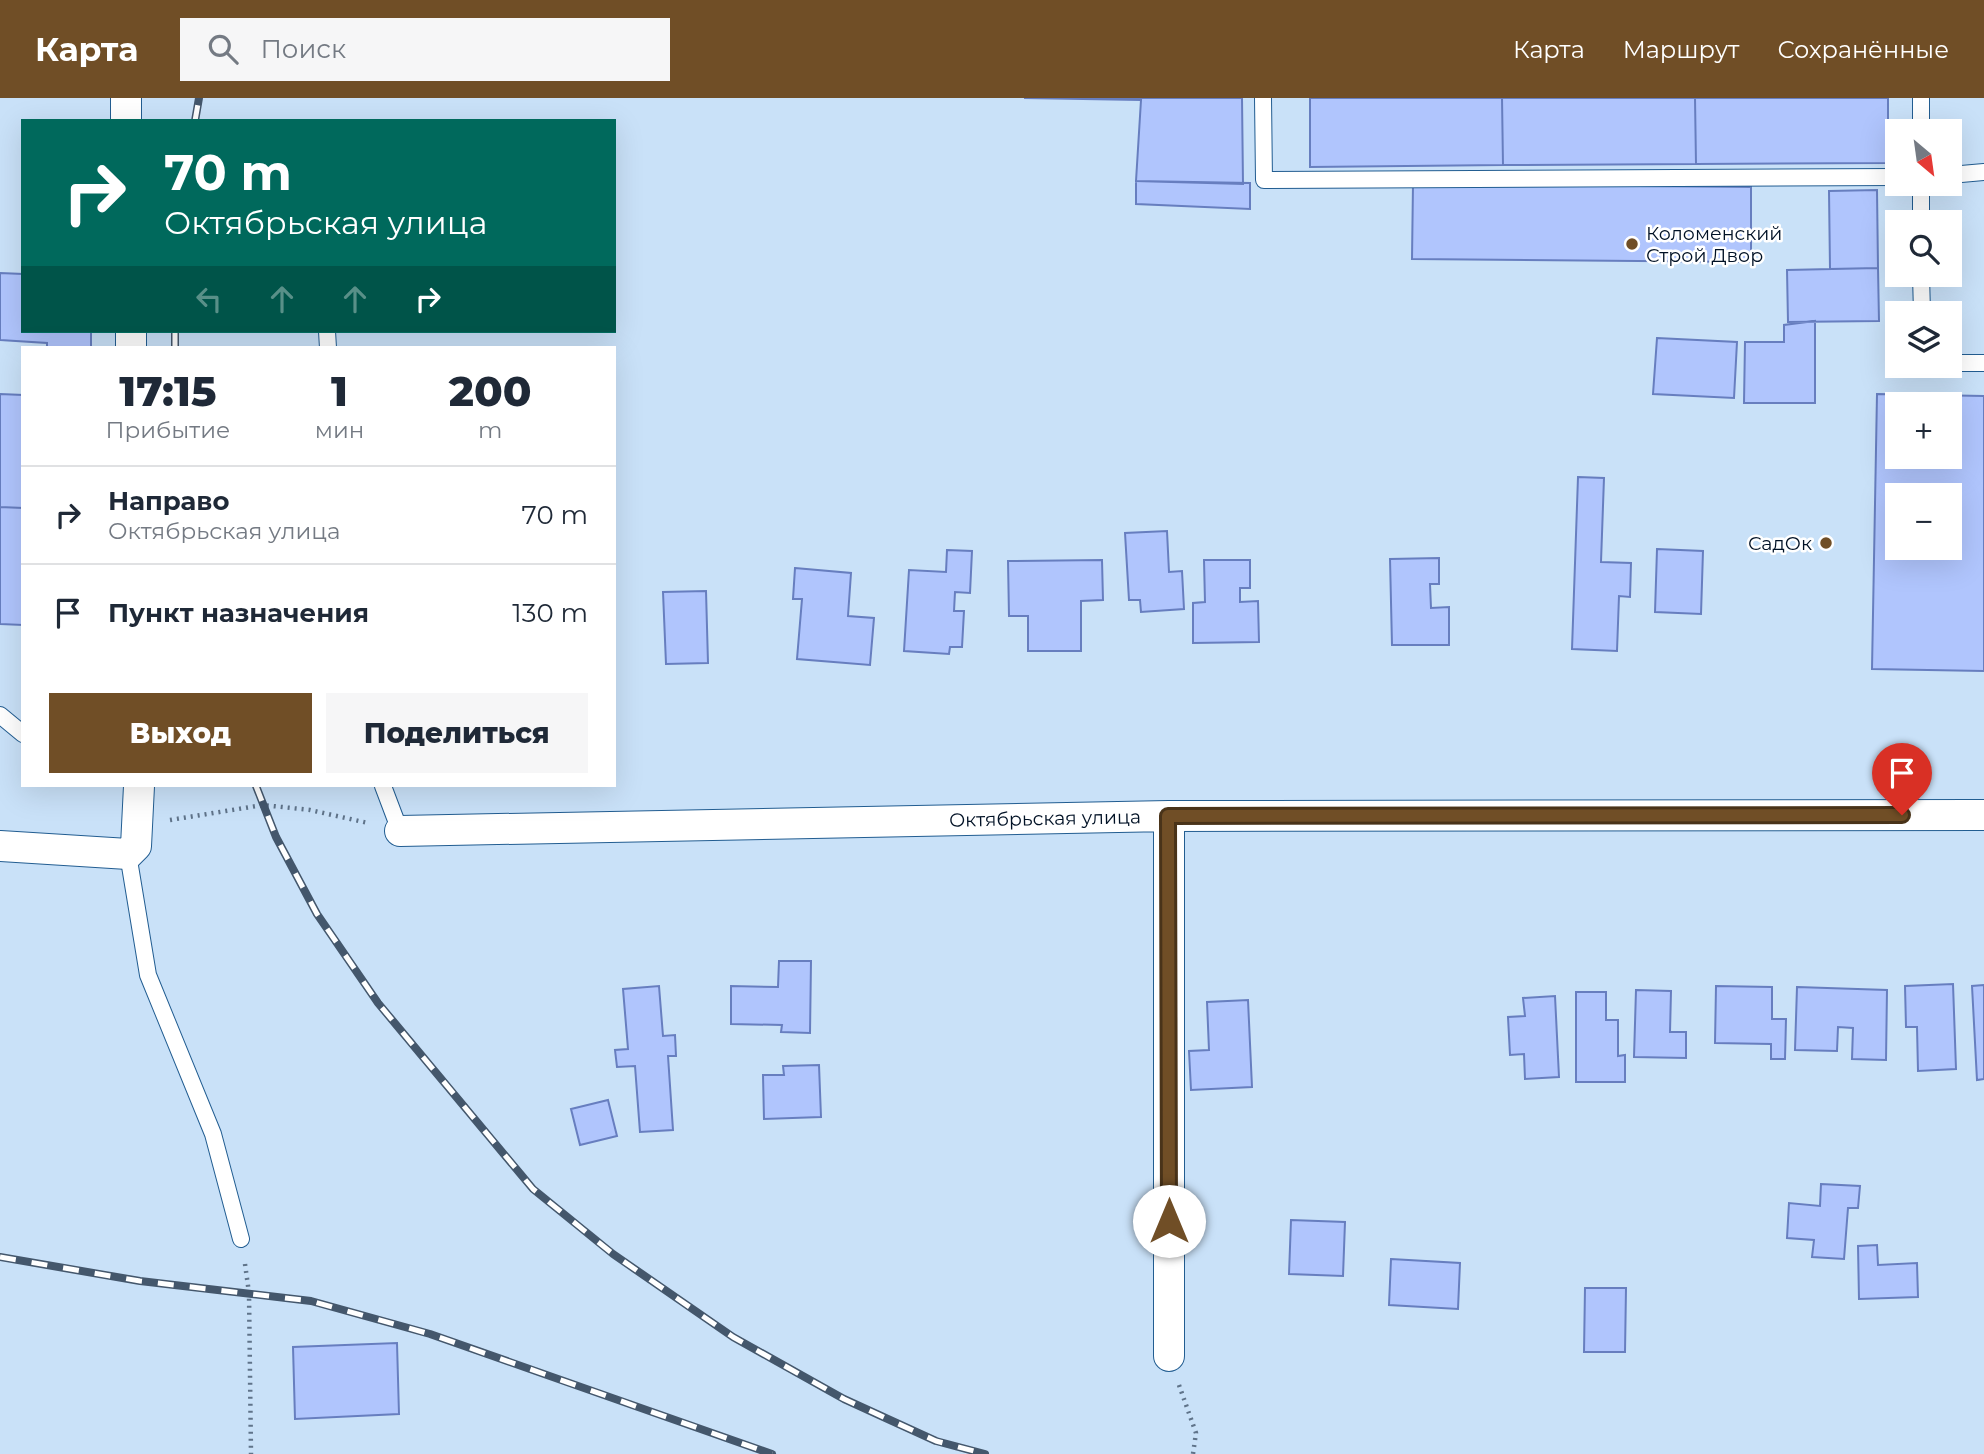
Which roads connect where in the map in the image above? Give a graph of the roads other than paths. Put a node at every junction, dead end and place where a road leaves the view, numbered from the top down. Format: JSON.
{"nodes":[{"id":1,"x":126,"y":98,"type":"edge"},
{"id":2,"x":1263,"y":98,"type":"edge"},
{"id":3,"x":1921,"y":98,"type":"edge"},
{"id":4,"x":126,"y":119,"type":"edge"},
{"id":5,"x":1921,"y":119,"type":"edge"},
{"id":6,"x":1984,"y":172,"type":"edge"},
{"id":7,"x":1962,"y":173,"type":"edge"},
{"id":8,"x":1885,"y":177,"type":"edge"},
{"id":9,"x":1962,"y":363,"type":"edge"},
{"id":10,"x":1984,"y":363,"type":"edge"},
{"id":11,"x":0,"y":715,"type":"edge"},
{"id":12,"x":21,"y":732,"type":"edge"},
{"id":13,"x":139,"y":787,"type":"edge"},
{"id":14,"x":383,"y":787,"type":"edge"},
{"id":15,"x":1984,"y":815,"type":"edge"},
{"id":16,"x":1168,"y":816,"type":"junction"},
{"id":17,"x":400,"y":831,"type":"joint"},
{"id":18,"x":0,"y":846,"type":"edge"},
{"id":19,"x":128,"y":854,"type":"junction"},
{"id":20,"x":242,"y":1238,"type":"road end"},
{"id":21,"x":1169,"y":1356,"type":"road end"}],
"edges":[{"from":1,"to":4,"type":"street"},
{"from":2,"to":8,"type":"lane"},
{"from":3,"to":5,"type":"lane"},
{"from":6,"to":7,"type":"lane"},
{"from":9,"to":10,"type":"lane"},
{"from":11,"to":12,"type":"lane"},
{"from":13,"to":19,"type":"street"},
{"from":14,"to":17,"type":"lane"},
{"from":15,"to":16,"type":"street","name":"Октябрьская улица"},
{"from":16,"to":17,"type":"street","name":"Октябрьская улица"},
{"from":16,"to":21,"type":"street"},
{"from":18,"to":19,"type":"street"},
{"from":19,"to":20,"type":"lane"}]}
